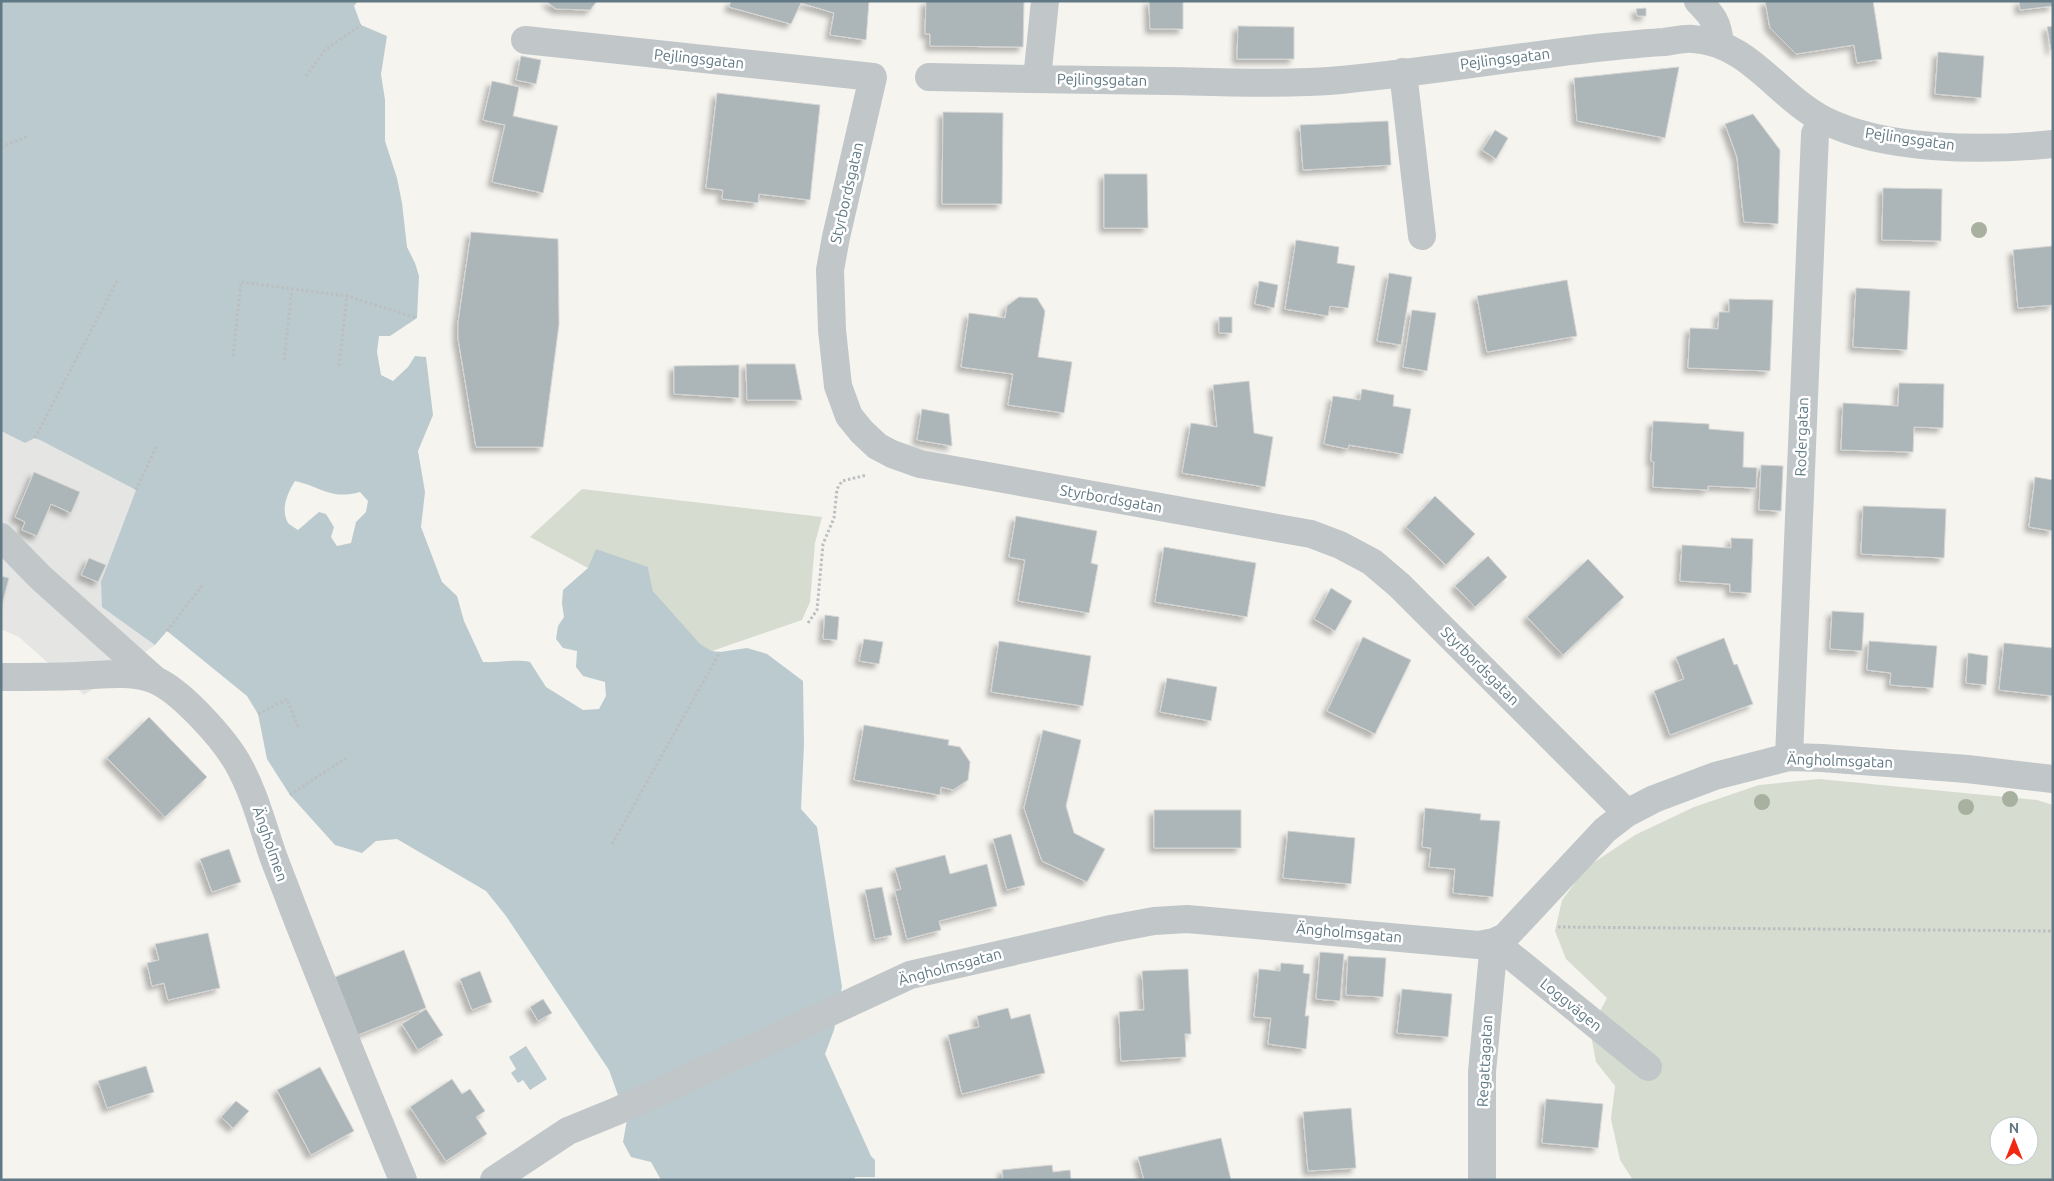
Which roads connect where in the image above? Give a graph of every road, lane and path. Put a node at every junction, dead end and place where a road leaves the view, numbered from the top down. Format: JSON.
{"nodes":[{"id":1,"x":1045,"y":1,"type":"edge"},
{"id":2,"x":1698,"y":1,"type":"edge"},
{"id":3,"x":361,"y":25,"type":"dead end"},
{"id":4,"x":525,"y":40,"type":"dead end"},
{"id":5,"x":1720,"y":44,"type":"junction"},
{"id":6,"x":1403,"y":72,"type":"junction"},
{"id":7,"x":306,"y":76,"type":"dead end"},
{"id":8,"x":929,"y":77,"type":"dead end"},
{"id":9,"x":873,"y":78,"type":"joint"},
{"id":10,"x":1037,"y":79,"type":"junction"},
{"id":11,"x":1822,"y":119,"type":"junction"},
{"id":12,"x":29,"y":136,"type":"dead end"},
{"id":13,"x":2053,"y":144,"type":"edge"},
{"id":14,"x":1,"y":148,"type":"edge"},
{"id":15,"x":1422,"y":236,"type":"dead end"},
{"id":16,"x":117,"y":281,"type":"dead end"},
{"id":17,"x":292,"y":289,"type":"junction"},
{"id":18,"x":347,"y":296,"type":"junction"},
{"id":19,"x":417,"y":318,"type":"dead end"},
{"id":20,"x":233,"y":356,"type":"dead end"},
{"id":21,"x":284,"y":360,"type":"dead end"},
{"id":22,"x":339,"y":366,"type":"dead end"},
{"id":23,"x":35,"y":438,"type":"dead end"},
{"id":24,"x":157,"y":445,"type":"dead end"},
{"id":25,"x":892,"y":454,"type":"junction"},
{"id":26,"x":136,"y":490,"type":"dead end"},
{"id":27,"x":1,"y":537,"type":"edge"},
{"id":28,"x":204,"y":582,"type":"dead end"},
{"id":29,"x":808,"y":623,"type":"dead end"},
{"id":30,"x":167,"y":631,"type":"dead end"},
{"id":31,"x":720,"y":652,"type":"dead end"},
{"id":32,"x":1,"y":677,"type":"edge"},
{"id":33,"x":156,"y":680,"type":"junction"},
{"id":34,"x":258,"y":714,"type":"dead end"},
{"id":35,"x":299,"y":729,"type":"dead end"},
{"id":36,"x":1789,"y":757,"type":"junction"},
{"id":37,"x":346,"y":758,"type":"dead end"},
{"id":38,"x":2053,"y":779,"type":"edge"},
{"id":39,"x":290,"y":795,"type":"dead end"},
{"id":40,"x":1627,"y":813,"type":"junction"},
{"id":41,"x":612,"y":844,"type":"dead end"},
{"id":42,"x":2053,"y":931,"type":"edge"},
{"id":43,"x":1504,"y":935,"type":"junction"},
{"id":44,"x":1648,"y":1067,"type":"dead end"},
{"id":45,"x":404,"y":1180,"type":"edge"},
{"id":46,"x":494,"y":1180,"type":"edge"},
{"id":47,"x":1482,"y":1180,"type":"edge"}],
"edges":[{"from":1,"to":10,"type":"street"},
{"from":2,"to":5,"type":"street"},
{"from":3,"to":7,"type":"path"},
{"from":4,"to":9,"type":"street","name":"Pejlingsgatan"},
{"from":5,"to":6,"type":"street","name":"Pejlingsgatan"},
{"from":5,"to":11,"type":"street","name":"Pejlingsgatan"},
{"from":6,"to":10,"type":"street","name":"Pejlingsgatan"},
{"from":6,"to":15,"type":"street"},
{"from":8,"to":10,"type":"street","name":"Pejlingsgatan"},
{"from":9,"to":25,"type":"street","name":"Styrbordsgatan"},
{"from":11,"to":13,"type":"street","name":"Pejlingsgatan"},
{"from":11,"to":36,"type":"street","name":"Rodergatan"},
{"from":12,"to":14,"type":"path"},
{"from":16,"to":23,"type":"path"},
{"from":17,"to":18,"type":"path"},
{"from":17,"to":20,"type":"path"},
{"from":17,"to":21,"type":"path"},
{"from":18,"to":19,"type":"path"},
{"from":18,"to":22,"type":"path"},
{"from":24,"to":26,"type":"path"},
{"from":25,"to":29,"type":"path"},
{"from":25,"to":40,"type":"street","name":"Styrbordsgatan"},
{"from":27,"to":33,"type":"street"},
{"from":28,"to":30,"type":"path"},
{"from":31,"to":41,"type":"path"},
{"from":32,"to":33,"type":"street","name":"Ängholmen"},
{"from":33,"to":45,"type":"street","name":"Ängholmen"},
{"from":34,"to":35,"type":"path"},
{"from":36,"to":38,"type":"street","name":"Ängholmsgatan"},
{"from":36,"to":40,"type":"street","name":"Ängholmsgatan"},
{"from":37,"to":39,"type":"path"},
{"from":40,"to":43,"type":"street","name":"Ängholmsgatan"},
{"from":42,"to":43,"type":"path"},
{"from":43,"to":44,"type":"street","name":"Loggvägen"},
{"from":43,"to":46,"type":"street","name":"Ängholmsgatan"},
{"from":43,"to":47,"type":"street","name":"Regattagatan"}]}
